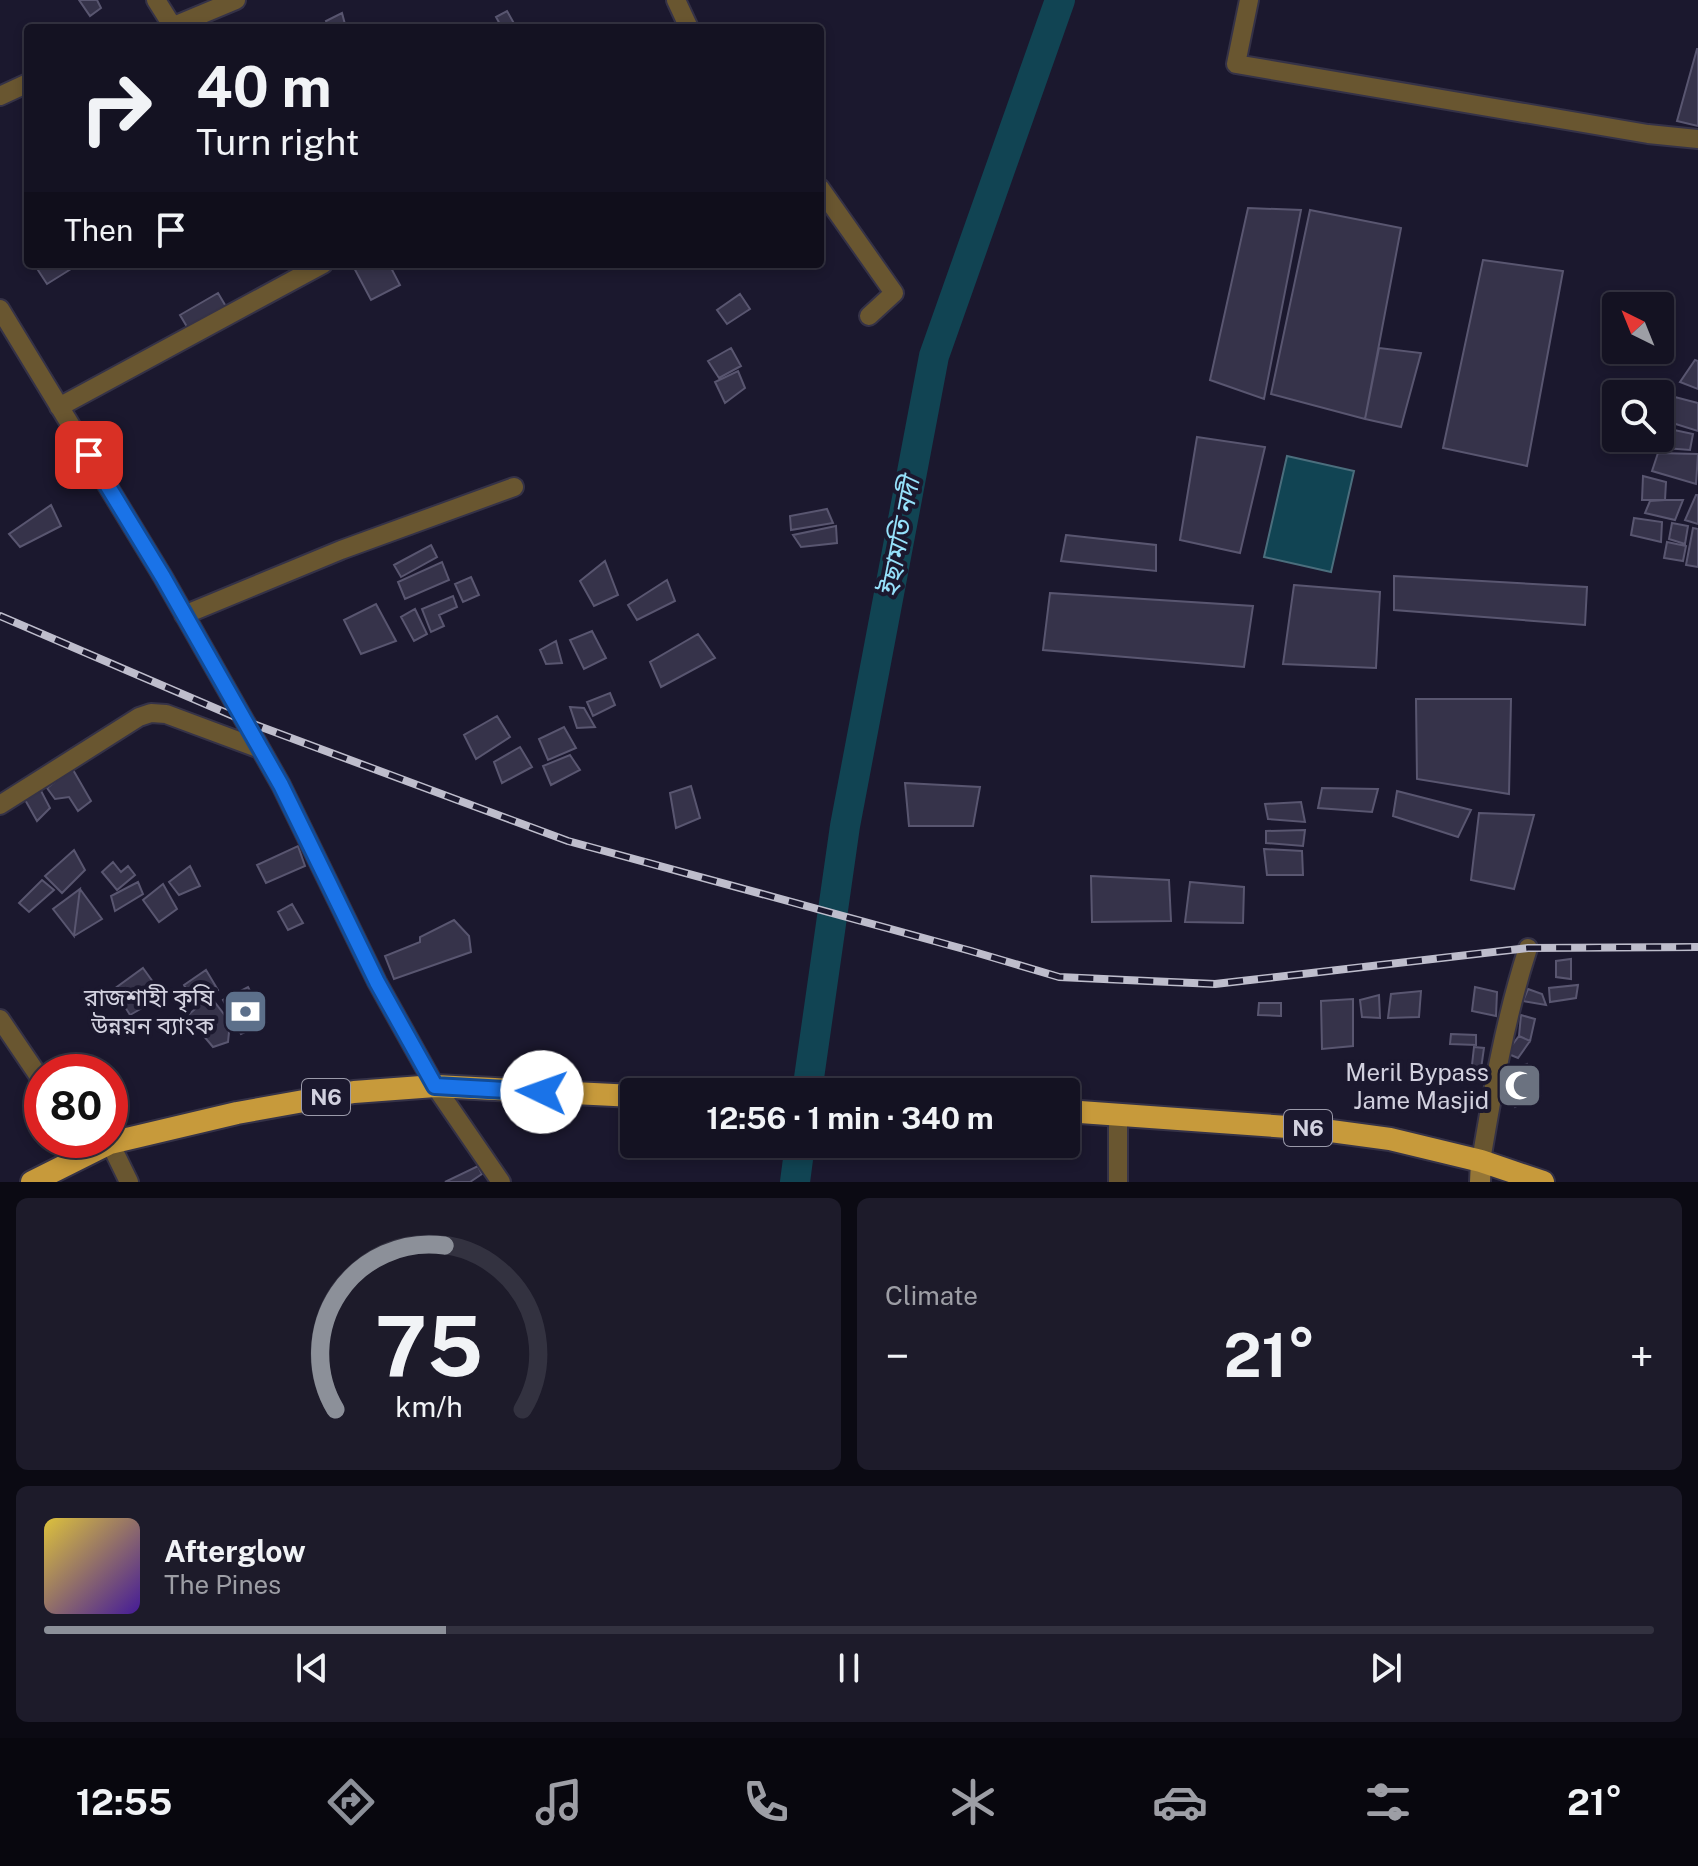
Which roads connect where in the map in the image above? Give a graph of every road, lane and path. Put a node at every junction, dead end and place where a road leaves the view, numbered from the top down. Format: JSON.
{"nodes":[{"id":1,"x":156,"y":0,"type":"edge"},
{"id":2,"x":236,"y":0,"type":"edge"},
{"id":3,"x":676,"y":0,"type":"edge"},
{"id":4,"x":1249,"y":0,"type":"edge"},
{"id":5,"x":169,"y":24,"type":"edge"},
{"id":6,"x":178,"y":24,"type":"edge"},
{"id":7,"x":687,"y":24,"type":"edge"},
{"id":8,"x":24,"y":85,"type":"edge"},
{"id":9,"x":0,"y":96,"type":"edge"},
{"id":10,"x":1698,"y":139,"type":"edge"},
{"id":11,"x":824,"y":194,"type":"edge"},
{"id":12,"x":316,"y":268,"type":"edge"},
{"id":13,"x":0,"y":309,"type":"edge"},
{"id":14,"x":869,"y":316,"type":"dead end"},
{"id":15,"x":59,"y":407,"type":"junction"},
{"id":16,"x":514,"y":487,"type":"dead end"},
{"id":17,"x":184,"y":615,"type":"junction"},
{"id":18,"x":260,"y":749,"type":"junction"},
{"id":19,"x":0,"y":805,"type":"edge"},
{"id":20,"x":1528,"y":948,"type":"dead end"},
{"id":21,"x":0,"y":1019,"type":"edge"},
{"id":22,"x":24,"y":1054,"type":"edge"},
{"id":23,"x":435,"y":1086,"type":"junction"},
{"id":24,"x":620,"y":1095,"type":"edge"},
{"id":25,"x":1080,"y":1112,"type":"edge"},
{"id":26,"x":1118,"y":1114,"type":"junction"},
{"id":27,"x":128,"y":1139,"type":"edge"},
{"id":28,"x":68,"y":1158,"type":"edge"},
{"id":29,"x":117,"y":1158,"type":"edge"},
{"id":30,"x":1480,"y":1172,"type":"edge"},
{"id":31,"x":32,"y":1182,"type":"edge"},
{"id":32,"x":129,"y":1182,"type":"edge"},
{"id":33,"x":501,"y":1182,"type":"edge"},
{"id":34,"x":1118,"y":1182,"type":"edge"},
{"id":35,"x":1543,"y":1182,"type":"edge"}],
"edges":[{"from":1,"to":5,"type":"street"},
{"from":2,"to":6,"type":"street"},
{"from":3,"to":7,"type":"street"},
{"from":4,"to":10,"type":"street"},
{"from":8,"to":9,"type":"street"},
{"from":11,"to":14,"type":"street"},
{"from":12,"to":15,"type":"street"},
{"from":13,"to":15,"type":"street"},
{"from":15,"to":17,"type":"street"},
{"from":16,"to":17,"type":"street"},
{"from":17,"to":18,"type":"street"},
{"from":18,"to":19,"type":"street"},
{"from":18,"to":23,"type":"street"},
{"from":20,"to":30,"type":"street"},
{"from":21,"to":22,"type":"street"},
{"from":23,"to":24,"type":"highway","number":"N6"},
{"from":23,"to":27,"type":"highway","number":"N6"},
{"from":23,"to":33,"type":"street"},
{"from":25,"to":26,"type":"highway","number":"N6"},
{"from":26,"to":30,"type":"highway","number":"N6"},
{"from":26,"to":34,"type":"street"},
{"from":28,"to":31,"type":"highway","number":"N6"},
{"from":29,"to":32,"type":"street"},
{"from":30,"to":35,"type":"highway","number":"N6"}]}
